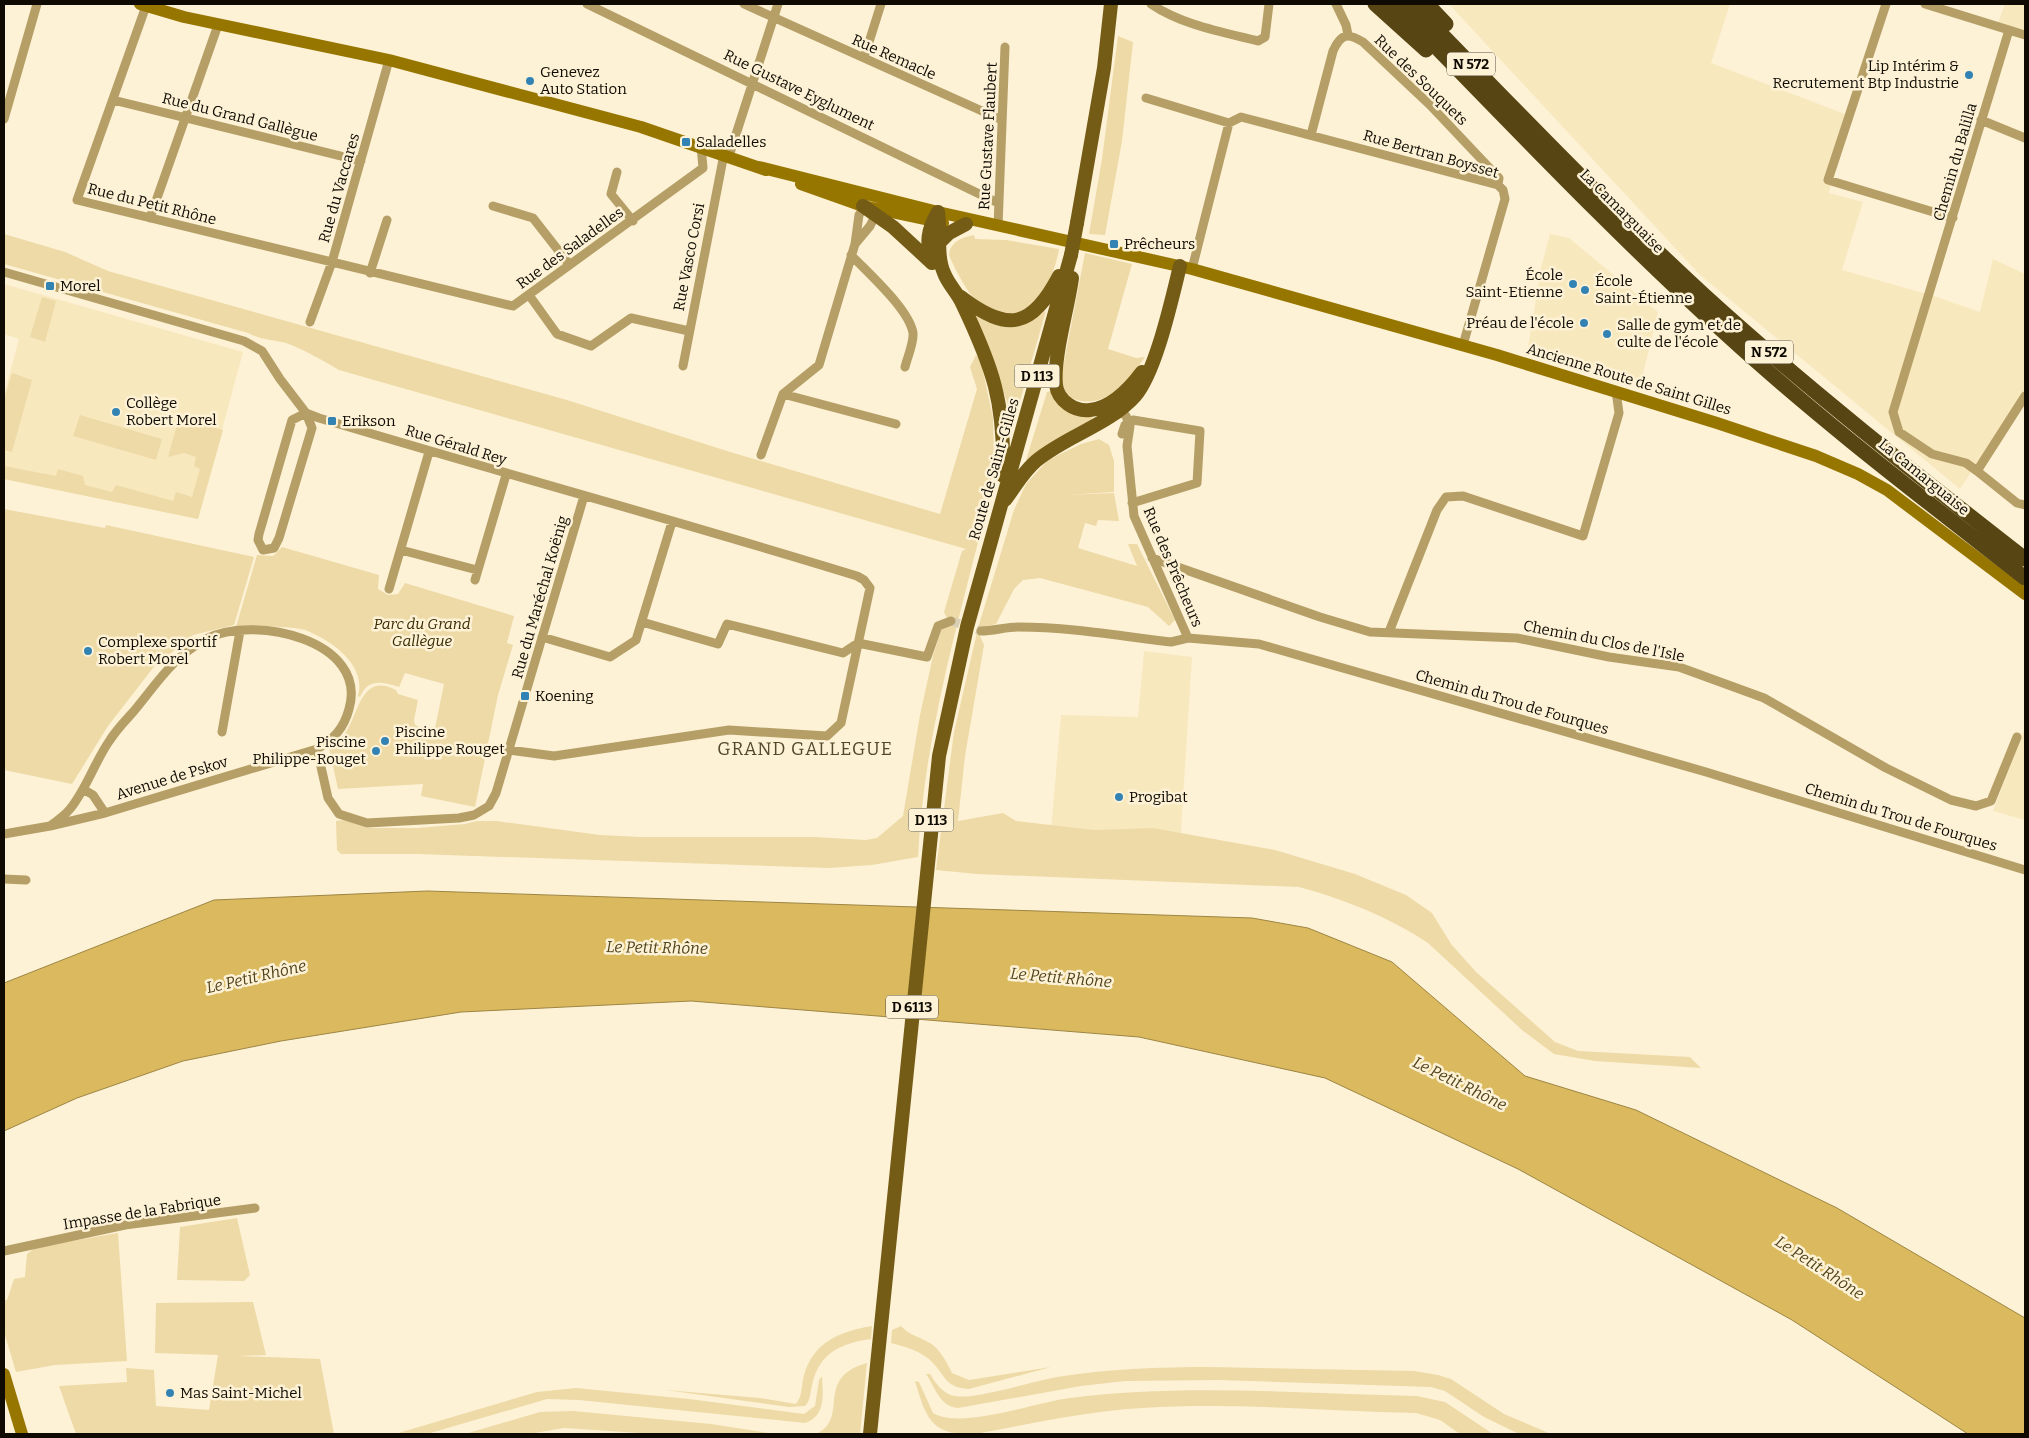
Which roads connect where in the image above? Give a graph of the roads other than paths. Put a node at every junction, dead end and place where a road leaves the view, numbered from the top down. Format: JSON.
{"nodes":[{"id":1,"x":37,"y":4,"type":"edge"},
{"id":2,"x":587,"y":4,"type":"edge"},
{"id":3,"x":744,"y":4,"type":"edge"},
{"id":4,"x":778,"y":4,"type":"edge"},
{"id":5,"x":881,"y":4,"type":"edge"},
{"id":6,"x":1110,"y":4,"type":"edge"},
{"id":7,"x":1151,"y":4,"type":"edge"},
{"id":8,"x":1269,"y":4,"type":"edge"},
{"id":9,"x":1336,"y":4,"type":"edge"},
{"id":10,"x":1375,"y":4,"type":"edge"},
{"id":11,"x":1394,"y":4,"type":"edge"},
{"id":12,"x":1412,"y":4,"type":"edge"},
{"id":13,"x":1427,"y":4,"type":"edge"},
{"id":14,"x":1886,"y":4,"type":"edge"},
{"id":15,"x":1925,"y":4,"type":"edge"},
{"id":16,"x":151,"y":6,"type":"edge"},
{"id":17,"x":774,"y":18,"type":"junction"},
{"id":18,"x":218,"y":25,"type":"junction"},
{"id":19,"x":2009,"y":30,"type":"junction"},
{"id":20,"x":1348,"y":35,"type":"junction"},
{"id":21,"x":2025,"y":35,"type":"edge"},
{"id":22,"x":1005,"y":47,"type":"dead end"},
{"id":23,"x":864,"y":58,"type":"junction"},
{"id":24,"x":389,"y":60,"type":"junction"},
{"id":25,"x":753,"y":83,"type":"junction"},
{"id":26,"x":8,"y":86,"type":"edge"},
{"id":27,"x":1146,"y":98,"type":"dead end"},
{"id":28,"x":113,"y":100,"type":"junction"},
{"id":29,"x":186,"y":118,"type":"junction"},
{"id":30,"x":4,"y":119,"type":"edge"},
{"id":31,"x":1002,"y":120,"type":"junction"},
{"id":32,"x":1981,"y":120,"type":"junction"},
{"id":33,"x":1229,"y":123,"type":"junction"},
{"id":34,"x":1531,"y":124,"type":"junction"},
{"id":35,"x":1311,"y":135,"type":"junction"},
{"id":36,"x":2025,"y":138,"type":"edge"},
{"id":37,"x":701,"y":146,"type":"junction"},
{"id":38,"x":727,"y":155,"type":"junction"},
{"id":39,"x":361,"y":161,"type":"junction"},
{"id":40,"x":759,"y":166,"type":"junction"},
{"id":41,"x":703,"y":168,"type":"junction"},
{"id":42,"x":617,"y":172,"type":"dead end"},
{"id":43,"x":719,"y":176,"type":"junction"},
{"id":44,"x":1563,"y":177,"type":"junction"},
{"id":45,"x":1498,"y":185,"type":"junction"},
{"id":46,"x":998,"y":202,"type":"junction"},
{"id":47,"x":493,"y":206,"type":"dead end"},
{"id":48,"x":863,"y":206,"type":"junction"},
{"id":49,"x":878,"y":208,"type":"junction"},
{"id":50,"x":150,"y":218,"type":"junction"},
{"id":51,"x":1953,"y":218,"type":"junction"},
{"id":52,"x":937,"y":219,"type":"junction"},
{"id":53,"x":388,"y":220,"type":"dead end"},
{"id":54,"x":632,"y":221,"type":"junction"},
{"id":55,"x":966,"y":224,"type":"junction"},
{"id":56,"x":998,"y":226,"type":"junction"},
{"id":57,"x":941,"y":241,"type":"junction"},
{"id":58,"x":855,"y":244,"type":"junction"},
{"id":59,"x":1071,"y":255,"type":"junction"},
{"id":60,"x":850,"y":256,"type":"junction"},
{"id":61,"x":332,"y":262,"type":"junction"},
{"id":62,"x":932,"y":263,"type":"junction"},
{"id":63,"x":569,"y":264,"type":"junction"},
{"id":64,"x":1186,"y":268,"type":"junction"},
{"id":65,"x":4,"y":272,"type":"edge"},
{"id":66,"x":370,"y":272,"type":"junction"},
{"id":67,"x":944,"y":273,"type":"junction"},
{"id":68,"x":529,"y":295,"type":"junction"},
{"id":69,"x":958,"y":295,"type":"junction"},
{"id":70,"x":310,"y":322,"type":"dead end"},
{"id":71,"x":689,"y":331,"type":"junction"},
{"id":72,"x":1463,"y":345,"type":"junction"},
{"id":73,"x":683,"y":366,"type":"dead end"},
{"id":74,"x":905,"y":367,"type":"dead end"},
{"id":75,"x":1616,"y":391,"type":"junction"},
{"id":76,"x":783,"y":394,"type":"junction"},
{"id":77,"x":2025,"y":396,"type":"edge"},
{"id":78,"x":1111,"y":410,"type":"junction"},
{"id":79,"x":306,"y":412,"type":"junction"},
{"id":80,"x":1129,"y":421,"type":"junction"},
{"id":81,"x":896,"y":424,"type":"dead end"},
{"id":82,"x":1122,"y":434,"type":"junction"},
{"id":83,"x":1127,"y":446,"type":"junction"},
{"id":84,"x":430,"y":452,"type":"junction"},
{"id":85,"x":761,"y":455,"type":"dead end"},
{"id":86,"x":1977,"y":471,"type":"junction"},
{"id":87,"x":506,"y":474,"type":"junction"},
{"id":88,"x":584,"y":496,"type":"junction"},
{"id":89,"x":1132,"y":503,"type":"junction"},
{"id":90,"x":2025,"y":505,"type":"edge"},
{"id":91,"x":999,"y":509,"type":"junction"},
{"id":92,"x":672,"y":522,"type":"junction"},
{"id":93,"x":401,"y":550,"type":"junction"},
{"id":94,"x":1152,"y":558,"type":"junction"},
{"id":95,"x":2025,"y":559,"type":"edge"},
{"id":96,"x":477,"y":570,"type":"junction"},
{"id":97,"x":2025,"y":578,"type":"edge"},
{"id":98,"x":474,"y":580,"type":"dead end"},
{"id":99,"x":389,"y":589,"type":"dead end"},
{"id":100,"x":2025,"y":594,"type":"edge"},
{"id":101,"x":951,"y":621,"type":"dead end"},
{"id":102,"x":642,"y":622,"type":"junction"},
{"id":103,"x":240,"y":631,"type":"junction"},
{"id":104,"x":981,"y":631,"type":"tunnel mouth"},
{"id":105,"x":1388,"y":632,"type":"junction"},
{"id":106,"x":542,"y":638,"type":"junction"},
{"id":107,"x":1188,"y":638,"type":"junction"},
{"id":108,"x":858,"y":643,"type":"junction"},
{"id":109,"x":222,"y":732,"type":"dead end"},
{"id":110,"x":2016,"y":737,"type":"dead end"},
{"id":111,"x":317,"y":749,"type":"junction"},
{"id":112,"x":509,"y":750,"type":"junction"},
{"id":113,"x":83,"y":789,"type":"junction"},
{"id":114,"x":105,"y":813,"type":"junction"},
{"id":115,"x":50,"y":826,"type":"junction"},
{"id":116,"x":4,"y":834,"type":"edge"},
{"id":117,"x":2025,"y":870,"type":"edge"},
{"id":118,"x":4,"y":879,"type":"edge"},
{"id":119,"x":26,"y":880,"type":"dead end"},
{"id":120,"x":924,"y":885,"type":"joint"},
{"id":121,"x":255,"y":1208,"type":"dead end"},
{"id":122,"x":4,"y":1251,"type":"edge"},
{"id":123,"x":4,"y":1374,"type":"edge"},
{"id":124,"x":22,"y":1434,"type":"edge"},
{"id":125,"x":870,"y":1434,"type":"edge"}],
"edges":[{"from":1,"to":26,"type":"street"},
{"from":2,"to":25,"type":"street","name":"Rue Gustave Eyglument"},
{"from":3,"to":17,"type":"street","name":"Rue Remacle"},
{"from":4,"to":17,"type":"street","name":"Rue Vasco Corsi"},
{"from":5,"to":23,"type":"street"},
{"from":6,"to":59,"type":"main road","name":"Route de Saint-Gilles","number":"D 113","bridge":true},
{"from":7,"to":8,"type":"street"},
{"from":9,"to":20,"type":"street"},
{"from":10,"to":44,"type":"highway"},
{"from":11,"to":44,"type":"highway","name":"La Camarguaise","number":"N 572"},
{"from":12,"to":34,"type":"highway","name":"La Camarguaise","number":"N 572"},
{"from":13,"to":34,"type":"highway"},
{"from":14,"to":51,"type":"street"},
{"from":15,"to":19,"type":"street"},
{"from":16,"to":18,"type":"street"},
{"from":16,"to":28,"type":"street","name":"Rue du Petit Rhône"},
{"from":17,"to":23,"type":"street","name":"Rue Remacle"},
{"from":17,"to":25,"type":"street","name":"Rue Vasco Corsi"},
{"from":18,"to":24,"type":"street"},
{"from":18,"to":29,"type":"street"},
{"from":19,"to":21,"type":"street"},
{"from":19,"to":32,"type":"street","name":"Chemin du Balilla"},
{"from":20,"to":35,"type":"street"},
{"from":20,"to":45,"type":"street","name":"Rue des Souquets"},
{"from":22,"to":31,"type":"street","name":"Rue Gustave Flaubert"},
{"from":23,"to":31,"type":"street","name":"Rue Remacle"},
{"from":24,"to":37,"type":"street"},
{"from":24,"to":39,"type":"street","name":"Rue du Vaccares"},
{"from":25,"to":38,"type":"street","name":"Rue Vasco Corsi"},
{"from":25,"to":46,"type":"street","name":"Rue Gustave Eyglument"},
{"from":26,"to":30,"type":"street"},
{"from":27,"to":33,"type":"street"},
{"from":28,"to":29,"type":"street","name":"Rue du Grand Gallègue"},
{"from":28,"to":50,"type":"street","name":"Rue du Petit Rhône"},
{"from":29,"to":39,"type":"street","name":"Rue du Grand Gallègue"},
{"from":29,"to":50,"type":"street"},
{"from":31,"to":46,"type":"street","name":"Rue Gustave Flaubert"},
{"from":32,"to":36,"type":"street"},
{"from":32,"to":51,"type":"street","name":"Chemin du Balilla"},
{"from":33,"to":35,"type":"street"},
{"from":33,"to":64,"type":"street"},
{"from":34,"to":95,"type":"highway","name":"La Camarguaise","number":"N 572"},
{"from":35,"to":45,"type":"street","name":"Rue Bertran Boysset"},
{"from":37,"to":38,"type":"street"},
{"from":37,"to":41,"type":"street"},
{"from":38,"to":40,"type":"street"},
{"from":38,"to":43,"type":"street","name":"Rue Vasco Corsi"},
{"from":39,"to":61,"type":"street","name":"Rue du Vaccares"},
{"from":40,"to":48,"type":"street"},
{"from":40,"to":49,"type":"street"},
{"from":41,"to":43,"type":"street"},
{"from":41,"to":54,"type":"street","name":"Rue des Saladelles"},
{"from":42,"to":54,"type":"street"},
{"from":43,"to":71,"type":"street","name":"Rue Vasco Corsi"},
{"from":44,"to":97,"type":"highway","name":"La Camarguaise","number":"N 572"},
{"from":45,"to":72,"type":"street","name":"Rue Bertran Boysset"},
{"from":46,"to":56,"type":"street","name":"Rue Gustave Flaubert"},
{"from":47,"to":63,"type":"street"},
{"from":48,"to":49,"type":"main road"},
{"from":48,"to":58,"type":"street"},
{"from":49,"to":52,"type":"street"},
{"from":49,"to":58,"type":"street"},
{"from":49,"to":62,"type":"main road"},
{"from":50,"to":61,"type":"street","name":"Rue du Petit Rhône"},
{"from":51,"to":86,"type":"street","name":"Chemin du Balilla"},
{"from":52,"to":55,"type":"street"},
{"from":52,"to":56,"type":"street"},
{"from":52,"to":57,"type":"main road"},
{"from":52,"to":62,"type":"main road"},
{"from":53,"to":66,"type":"street"},
{"from":54,"to":63,"type":"street","name":"Rue des Saladelles"},
{"from":55,"to":56,"type":"street"},
{"from":55,"to":57,"type":"main road"},
{"from":56,"to":64,"type":"street","name":"Ancienne Route de Saint Gilles"},
{"from":57,"to":67,"type":"main road"},
{"from":58,"to":60,"type":"street"},
{"from":59,"to":69,"type":"main road"},
{"from":59,"to":78,"type":"main road"},
{"from":59,"to":91,"type":"main road","name":"Route de Saint-Gilles","number":"D 113"},
{"from":60,"to":74,"type":"street"},
{"from":60,"to":76,"type":"street"},
{"from":61,"to":66,"type":"street","name":"Rue des Saladelles"},
{"from":61,"to":70,"type":"street","name":"Rue du Vaccares"},
{"from":62,"to":67,"type":"main road"},
{"from":63,"to":68,"type":"street","name":"Rue des Saladelles"},
{"from":64,"to":72,"type":"street","name":"Ancienne Route de Saint Gilles"},
{"from":64,"to":78,"type":"main road"},
{"from":65,"to":79,"type":"street"},
{"from":66,"to":68,"type":"street","name":"Rue des Saladelles"},
{"from":67,"to":69,"type":"main road"},
{"from":68,"to":71,"type":"street"},
{"from":69,"to":91,"type":"main road"},
{"from":71,"to":73,"type":"street","name":"Rue Vasco Corsi"},
{"from":72,"to":75,"type":"street","name":"Ancienne Route de Saint Gilles"},
{"from":75,"to":100,"type":"street","name":"Ancienne Route de Saint Gilles"},
{"from":75,"to":105,"type":"street"},
{"from":76,"to":81,"type":"street"},
{"from":76,"to":85,"type":"street"},
{"from":77,"to":86,"type":"street"},
{"from":78,"to":80,"type":"street"},
{"from":78,"to":82,"type":"street","name":"Rue des Prêcheurs"},
{"from":78,"to":91,"type":"main road"},
{"from":79,"to":79,"type":"street"},
{"from":79,"to":84,"type":"street","name":"Rue Gérald Rey"},
{"from":80,"to":82,"type":"street"},
{"from":80,"to":83,"type":"street","name":"Rue des Prêcheurs"},
{"from":80,"to":89,"type":"street"},
{"from":82,"to":83,"type":"street","name":"Rue des Prêcheurs"},
{"from":83,"to":89,"type":"street","name":"Rue des Prêcheurs"},
{"from":84,"to":87,"type":"street","name":"Rue Gérald Rey"},
{"from":84,"to":93,"type":"street"},
{"from":86,"to":90,"type":"street","name":"Chemin du Balilla"},
{"from":87,"to":88,"type":"street","name":"Rue Gérald Rey"},
{"from":87,"to":96,"type":"street"},
{"from":88,"to":92,"type":"street","name":"Rue Gérald Rey"},
{"from":88,"to":106,"type":"street","name":"Rue du Maréchal Koënig"},
{"from":89,"to":94,"type":"street","name":"Rue des Prêcheurs"},
{"from":91,"to":120,"type":"main road","name":"Route de Saint-Gilles","number":"D 113"},
{"from":92,"to":102,"type":"street"},
{"from":92,"to":108,"type":"street","name":"Rue Gérald Rey"},
{"from":93,"to":96,"type":"street"},
{"from":93,"to":99,"type":"street"},
{"from":94,"to":105,"type":"street","name":"Chemin du Clos de l'Isle"},
{"from":94,"to":107,"type":"street","name":"Rue des Prêcheurs"},
{"from":96,"to":98,"type":"street"},
{"from":101,"to":108,"type":"street"},
{"from":102,"to":106,"type":"street"},
{"from":102,"to":108,"type":"street"},
{"from":103,"to":109,"type":"street"},
{"from":103,"to":111,"type":"street","name":"Avenue de Pskov"},
{"from":103,"to":113,"type":"street","name":"Avenue de Pskov"},
{"from":104,"to":107,"type":"street","name":"Chemin du Trou de Fourques"},
{"from":105,"to":110,"type":"street","name":"Chemin du Clos de l'Isle"},
{"from":106,"to":112,"type":"street","name":"Rue du Maréchal Koënig"},
{"from":107,"to":117,"type":"street","name":"Chemin du Trou de Fourques"},
{"from":108,"to":112,"type":"street"},
{"from":111,"to":112,"type":"street","name":"Rue du Maréchal Koënig"},
{"from":111,"to":114,"type":"street","name":"Avenue de Pskov"},
{"from":113,"to":114,"type":"street"},
{"from":113,"to":115,"type":"street","name":"Avenue de Pskov"},
{"from":114,"to":115,"type":"street","name":"Avenue de Pskov"},
{"from":115,"to":116,"type":"street","name":"Avenue de Pskov"},
{"from":118,"to":119,"type":"street"},
{"from":120,"to":125,"type":"main road","number":"D 6113"},
{"from":121,"to":122,"type":"street","name":"Impasse de la Fabrique"},
{"from":123,"to":124,"type":"street"}]}
